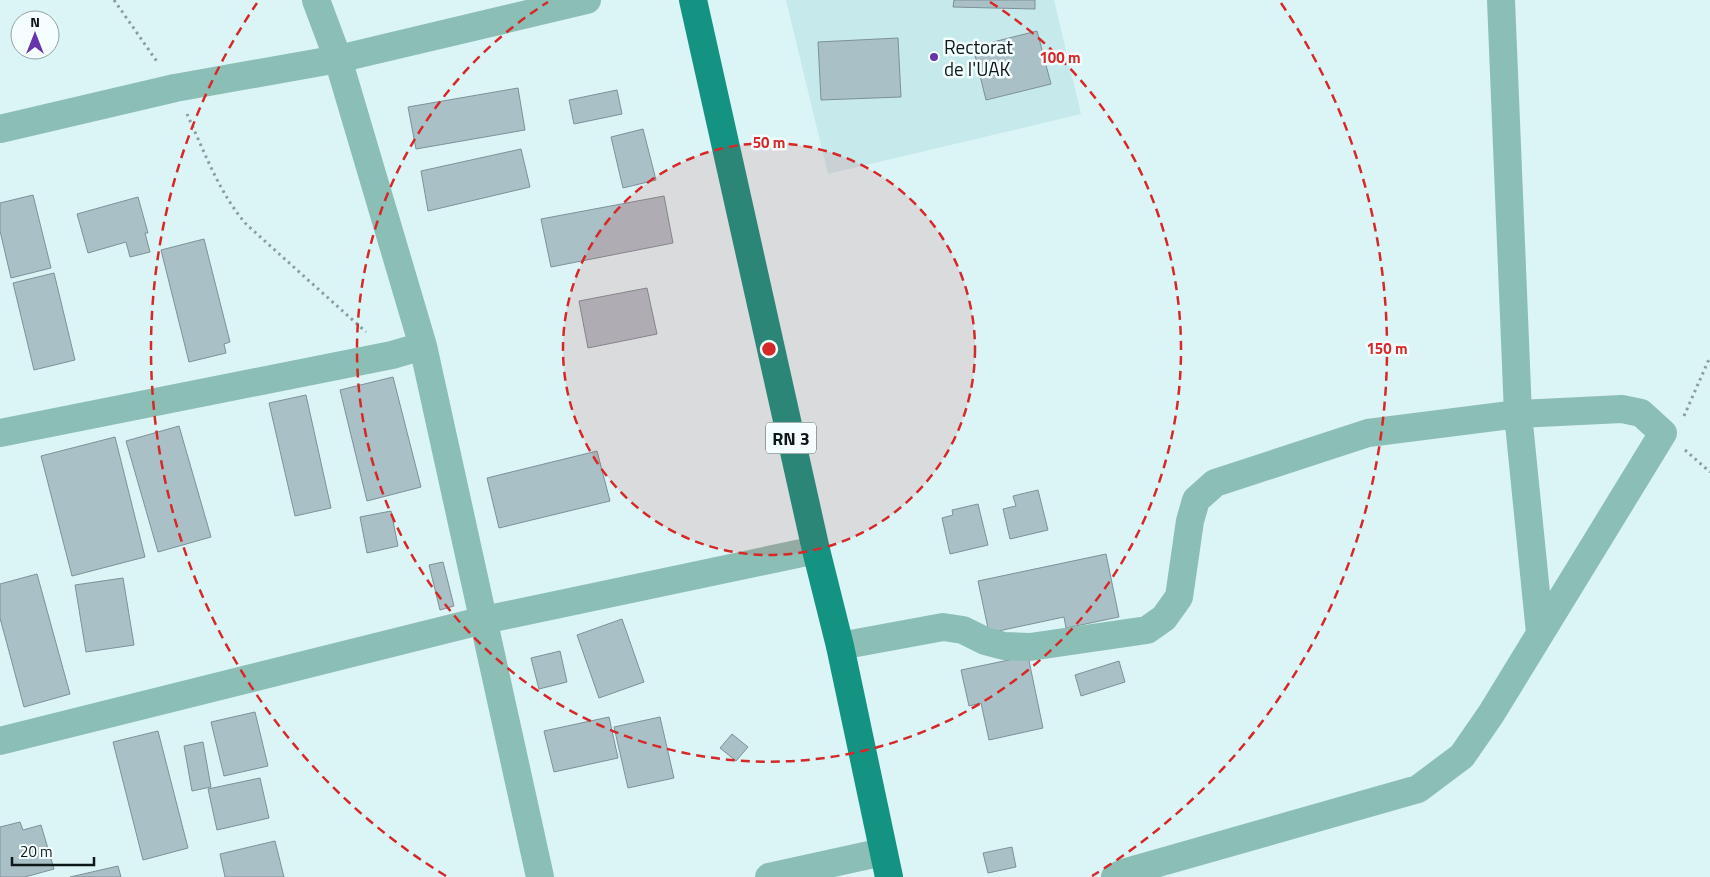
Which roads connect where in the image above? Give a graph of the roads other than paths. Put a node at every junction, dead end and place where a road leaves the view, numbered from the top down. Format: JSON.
{"nodes":[{"id":1,"x":316,"y":0,"type":"edge"},
{"id":2,"x":587,"y":0,"type":"edge"},
{"id":3,"x":693,"y":0,"type":"edge"},
{"id":4,"x":1501,"y":0,"type":"edge"},
{"id":5,"x":338,"y":59,"type":"junction"},
{"id":6,"x":0,"y":129,"type":"edge"},
{"id":7,"x":423,"y":346,"type":"junction"},
{"id":8,"x":1518,"y":414,"type":"junction"},
{"id":9,"x":0,"y":433,"type":"edge"},
{"id":10,"x":816,"y":550,"type":"junction"},
{"id":11,"x":484,"y":620,"type":"junction"},
{"id":12,"x":1540,"y":633,"type":"junction"},
{"id":13,"x":840,"y":646,"type":"junction"},
{"id":14,"x":0,"y":741,"type":"edge"},
{"id":15,"x":886,"y":864,"type":"edge"},
{"id":16,"x":540,"y":877,"type":"edge"},
{"id":17,"x":769,"y":877,"type":"edge"},
{"id":18,"x":1115,"y":877,"type":"edge"}],
"edges":[{"from":1,"to":5,"type":"street"},
{"from":2,"to":5,"type":"street"},
{"from":3,"to":10,"type":"main road","number":"RN 3"},
{"from":4,"to":8,"type":"street"},
{"from":5,"to":6,"type":"street"},
{"from":5,"to":7,"type":"street"},
{"from":7,"to":9,"type":"street"},
{"from":7,"to":11,"type":"street"},
{"from":8,"to":12,"type":"street"},
{"from":8,"to":12,"type":"street"},
{"from":8,"to":13,"type":"street"},
{"from":10,"to":11,"type":"street"},
{"from":10,"to":13,"type":"main road","number":"RN 3"},
{"from":11,"to":14,"type":"street"},
{"from":11,"to":16,"type":"street"},
{"from":12,"to":18,"type":"street"},
{"from":13,"to":15,"type":"main road","number":"RN 3"},
{"from":15,"to":17,"type":"street"}]}
